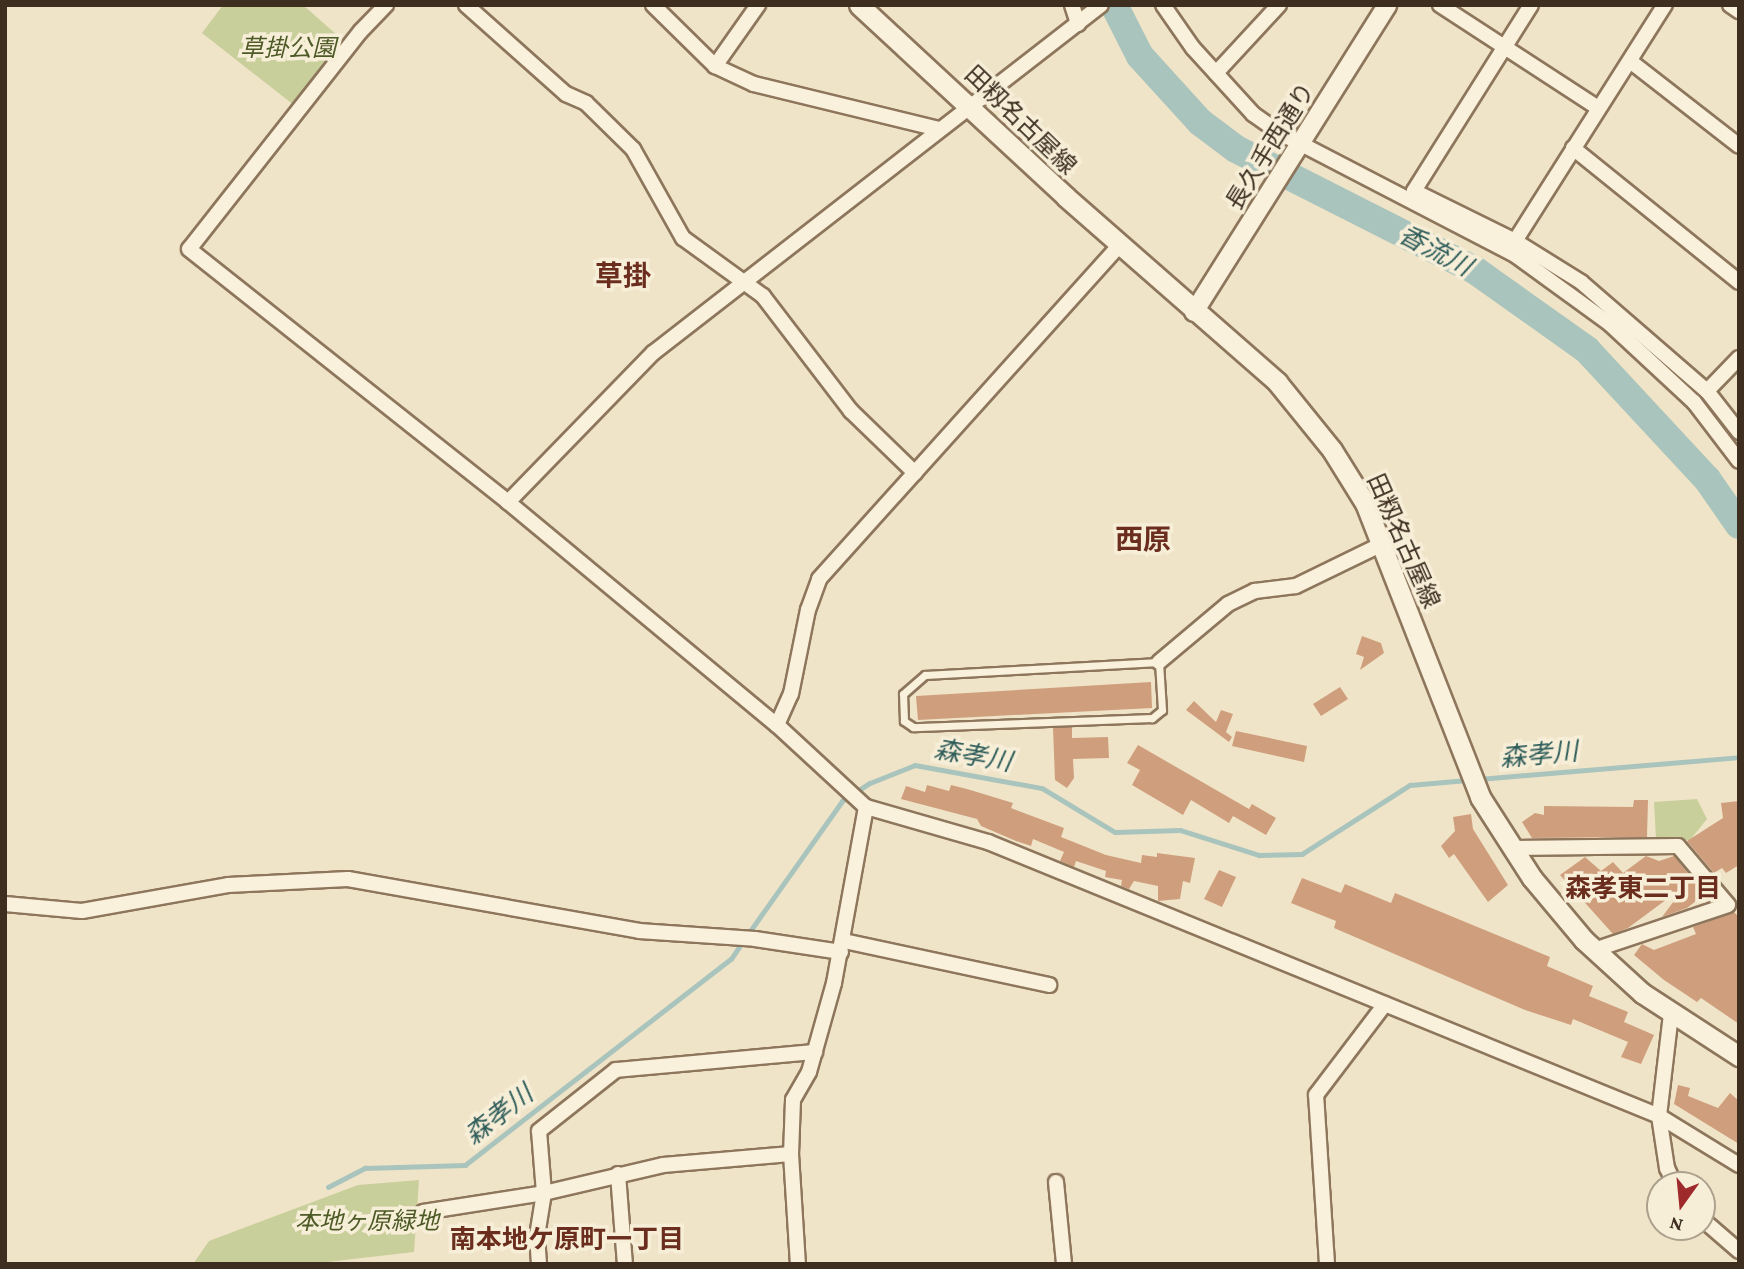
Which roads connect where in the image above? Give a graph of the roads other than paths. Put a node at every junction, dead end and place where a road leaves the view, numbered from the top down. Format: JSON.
{"nodes":[{"id":1,"x":386,"y":5,"type":"edge"},
{"id":2,"x":466,"y":5,"type":"edge"},
{"id":3,"x":653,"y":5,"type":"edge"},
{"id":4,"x":758,"y":5,"type":"edge"},
{"id":5,"x":859,"y":5,"type":"edge"},
{"id":6,"x":1072,"y":5,"type":"edge"},
{"id":7,"x":1101,"y":5,"type":"edge"},
{"id":8,"x":1163,"y":5,"type":"edge"},
{"id":9,"x":1279,"y":5,"type":"edge"},
{"id":10,"x":1387,"y":5,"type":"edge"},
{"id":11,"x":1440,"y":5,"type":"edge"},
{"id":12,"x":1531,"y":5,"type":"edge"},
{"id":13,"x":1665,"y":5,"type":"edge"},
{"id":14,"x":1730,"y":5,"type":"edge"},
{"id":15,"x":1739,"y":11,"type":"edge"},
{"id":16,"x":1080,"y":22,"type":"junction"},
{"id":17,"x":1506,"y":46,"type":"junction"},
{"id":18,"x":1630,"y":61,"type":"junction"},
{"id":19,"x":715,"y":65,"type":"junction"},
{"id":20,"x":1216,"y":73,"type":"junction"},
{"id":21,"x":971,"y":104,"type":"junction"},
{"id":22,"x":1598,"y":108,"type":"junction"},
{"id":23,"x":939,"y":129,"type":"junction"},
{"id":24,"x":1298,"y":146,"type":"junction"},
{"id":25,"x":1739,"y":146,"type":"edge"},
{"id":26,"x":1573,"y":148,"type":"junction"},
{"id":27,"x":1515,"y":240,"type":"junction"},
{"id":28,"x":1122,"y":243,"type":"junction"},
{"id":29,"x":746,"y":282,"type":"junction"},
{"id":30,"x":1739,"y":282,"type":"edge"},
{"id":31,"x":1194,"y":312,"type":"junction"},
{"id":32,"x":1739,"y":358,"type":"edge"},
{"id":33,"x":1707,"y":391,"type":"junction"},
{"id":34,"x":1739,"y":432,"type":"edge"},
{"id":35,"x":1739,"y":461,"type":"edge"},
{"id":36,"x":915,"y":473,"type":"junction"},
{"id":37,"x":508,"y":502,"type":"junction"},
{"id":38,"x":1382,"y":544,"type":"junction"},
{"id":39,"x":1158,"y":662,"type":"junction"},
{"id":40,"x":777,"y":725,"type":"junction"},
{"id":41,"x":863,"y":804,"type":"junction"},
{"id":42,"x":1513,"y":848,"type":"junction"},
{"id":43,"x":5,"y":904,"type":"edge"},
{"id":44,"x":842,"y":947,"type":"junction"},
{"id":45,"x":1594,"y":950,"type":"junction"},
{"id":46,"x":1049,"y":985,"type":"dead end"},
{"id":47,"x":1385,"y":1004,"type":"junction"},
{"id":48,"x":1671,"y":1014,"type":"junction"},
{"id":49,"x":815,"y":1052,"type":"junction"},
{"id":50,"x":1739,"y":1056,"type":"edge"},
{"id":51,"x":1659,"y":1115,"type":"junction"},
{"id":52,"x":790,"y":1154,"type":"junction"},
{"id":53,"x":1739,"y":1165,"type":"edge"},
{"id":54,"x":1668,"y":1171,"type":"edge"},
{"id":55,"x":618,"y":1174,"type":"junction"},
{"id":56,"x":1056,"y":1182,"type":"dead end"},
{"id":57,"x":544,"y":1193,"type":"junction"},
{"id":58,"x":423,"y":1212,"type":"dead end"},
{"id":59,"x":1716,"y":1231,"type":"edge"},
{"id":60,"x":1739,"y":1251,"type":"edge"},
{"id":61,"x":539,"y":1264,"type":"edge"},
{"id":62,"x":625,"y":1264,"type":"edge"},
{"id":63,"x":798,"y":1264,"type":"edge"},
{"id":64,"x":1064,"y":1264,"type":"edge"},
{"id":65,"x":1326,"y":1264,"type":"edge"}],
"edges":[{"from":1,"to":37,"type":"street"},
{"from":2,"to":29,"type":"street"},
{"from":3,"to":19,"type":"street"},
{"from":4,"to":19,"type":"street"},
{"from":5,"to":21,"type":"main road","name":"田籾名古屋線"},
{"from":6,"to":16,"type":"street"},
{"from":7,"to":16,"type":"street"},
{"from":8,"to":20,"type":"street"},
{"from":9,"to":20,"type":"street"},
{"from":10,"to":24,"type":"street","name":"長久手西通り"},
{"from":11,"to":17,"type":"street"},
{"from":12,"to":17,"type":"street"},
{"from":13,"to":18,"type":"street"},
{"from":14,"to":15,"type":"street"},
{"from":16,"to":21,"type":"street"},
{"from":17,"to":22,"type":"street"},
{"from":17,"to":27,"type":"street"},
{"from":18,"to":22,"type":"street"},
{"from":18,"to":25,"type":"street"},
{"from":19,"to":23,"type":"street"},
{"from":20,"to":24,"type":"street"},
{"from":21,"to":23,"type":"street"},
{"from":21,"to":28,"type":"main road","name":"田籾名古屋線"},
{"from":22,"to":26,"type":"street"},
{"from":23,"to":29,"type":"street"},
{"from":24,"to":31,"type":"street","name":"長久手西通り"},
{"from":24,"to":35,"type":"street"},
{"from":26,"to":27,"type":"street"},
{"from":26,"to":30,"type":"street"},
{"from":27,"to":33,"type":"street"},
{"from":28,"to":31,"type":"main road","name":"田籾名古屋線"},
{"from":28,"to":36,"type":"street"},
{"from":29,"to":36,"type":"street"},
{"from":29,"to":37,"type":"street"},
{"from":31,"to":38,"type":"main road","name":"田籾名古屋線"},
{"from":32,"to":33,"type":"street"},
{"from":33,"to":34,"type":"street"},
{"from":36,"to":40,"type":"street"},
{"from":37,"to":40,"type":"street"},
{"from":38,"to":39,"type":"street"},
{"from":38,"to":42,"type":"main road","name":"田籾名古屋線"},
{"from":39,"to":39,"type":"lane"},
{"from":40,"to":41,"type":"street"},
{"from":41,"to":44,"type":"street"},
{"from":41,"to":47,"type":"street"},
{"from":42,"to":45,"type":"main road","name":"田籾名古屋線"},
{"from":42,"to":45,"type":"street"},
{"from":43,"to":44,"type":"street"},
{"from":44,"to":46,"type":"street"},
{"from":44,"to":49,"type":"street"},
{"from":45,"to":48,"type":"main road","name":"田籾名古屋線"},
{"from":47,"to":51,"type":"street"},
{"from":47,"to":65,"type":"street"},
{"from":48,"to":50,"type":"main road","name":"田籾名古屋線"},
{"from":48,"to":51,"type":"street"},
{"from":49,"to":52,"type":"street"},
{"from":49,"to":57,"type":"street"},
{"from":51,"to":53,"type":"street"},
{"from":51,"to":54,"type":"street"},
{"from":52,"to":55,"type":"street"},
{"from":52,"to":63,"type":"street"},
{"from":55,"to":57,"type":"street"},
{"from":55,"to":62,"type":"street"},
{"from":56,"to":64,"type":"street"},
{"from":57,"to":58,"type":"street"},
{"from":57,"to":61,"type":"street"},
{"from":59,"to":60,"type":"street"}]}
